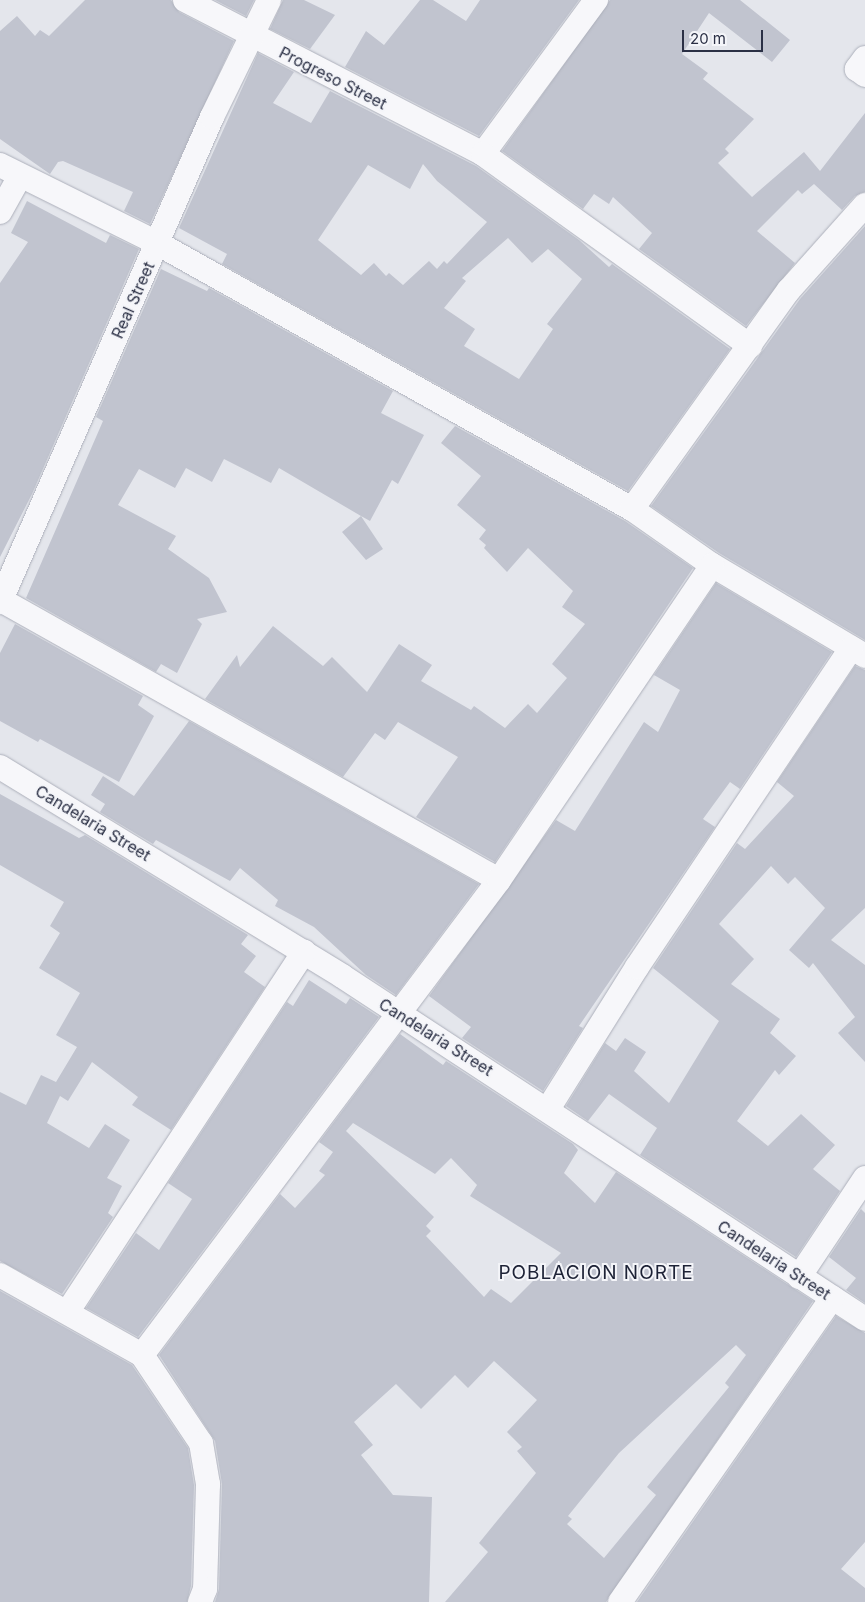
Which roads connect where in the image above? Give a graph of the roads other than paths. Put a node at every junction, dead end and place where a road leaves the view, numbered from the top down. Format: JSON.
{"nodes":[{"id":1,"x":185,"y":0,"type":"edge"},
{"id":2,"x":269,"y":0,"type":"edge"},
{"id":3,"x":596,"y":0,"type":"edge"},
{"id":4,"x":251,"y":36,"type":"junction"},
{"id":5,"x":865,"y":58,"type":"edge"},
{"id":6,"x":865,"y":75,"type":"edge"},
{"id":7,"x":483,"y":154,"type":"junction"},
{"id":8,"x":10,"y":170,"type":"edge"},
{"id":9,"x":865,"y":205,"type":"edge"},
{"id":10,"x":0,"y":212,"type":"edge"},
{"id":11,"x":157,"y":243,"type":"junction"},
{"id":12,"x":750,"y":346,"type":"junction"},
{"id":13,"x":632,"y":509,"type":"junction"},
{"id":14,"x":712,"y":564,"type":"junction"},
{"id":15,"x":0,"y":601,"type":"edge"},
{"id":16,"x":858,"y":652,"type":"edge"},
{"id":17,"x":0,"y":767,"type":"edge"},
{"id":18,"x":498,"y":880,"type":"junction"},
{"id":19,"x":304,"y":952,"type":"junction"},
{"id":20,"x":399,"y":1016,"type":"junction"},
{"id":21,"x":548,"y":1110,"type":"junction"},
{"id":22,"x":865,"y":1178,"type":"edge"},
{"id":23,"x":0,"y":1275,"type":"edge"},
{"id":24,"x":799,"y":1277,"type":"junction"},
{"id":25,"x":832,"y":1298,"type":"junction"},
{"id":26,"x":68,"y":1311,"type":"junction"},
{"id":27,"x":865,"y":1319,"type":"edge"},
{"id":28,"x":142,"y":1355,"type":"junction"},
{"id":29,"x":200,"y":1602,"type":"edge"},
{"id":30,"x":620,"y":1602,"type":"edge"}],
"edges":[{"from":1,"to":4,"type":"street","name":"Progreso Street"},
{"from":2,"to":4,"type":"street","name":"Real Street"},
{"from":3,"to":7,"type":"street"},
{"from":4,"to":7,"type":"street","name":"Progreso Street"},
{"from":4,"to":11,"type":"street","name":"Real Street"},
{"from":5,"to":6,"type":"street"},
{"from":7,"to":12,"type":"street","name":"Progreso Street"},
{"from":8,"to":10,"type":"street"},
{"from":8,"to":11,"type":"street"},
{"from":9,"to":12,"type":"street"},
{"from":11,"to":13,"type":"street"},
{"from":11,"to":15,"type":"street","name":"Real Street"},
{"from":12,"to":13,"type":"street"},
{"from":13,"to":14,"type":"street"},
{"from":14,"to":16,"type":"street"},
{"from":14,"to":18,"type":"street"},
{"from":15,"to":18,"type":"street"},
{"from":16,"to":21,"type":"street"},
{"from":17,"to":19,"type":"street","name":"Candelaria Street"},
{"from":18,"to":20,"type":"street"},
{"from":19,"to":20,"type":"street","name":"Candelaria Street"},
{"from":19,"to":26,"type":"street"},
{"from":20,"to":21,"type":"street","name":"Candelaria Street"},
{"from":20,"to":28,"type":"street"},
{"from":21,"to":24,"type":"street","name":"Candelaria Street"},
{"from":22,"to":24,"type":"street"},
{"from":23,"to":26,"type":"street"},
{"from":24,"to":25,"type":"street","name":"Candelaria Street"},
{"from":25,"to":27,"type":"street","name":"Candelaria Street"},
{"from":25,"to":30,"type":"street"},
{"from":26,"to":28,"type":"street"},
{"from":28,"to":29,"type":"street"}]}
